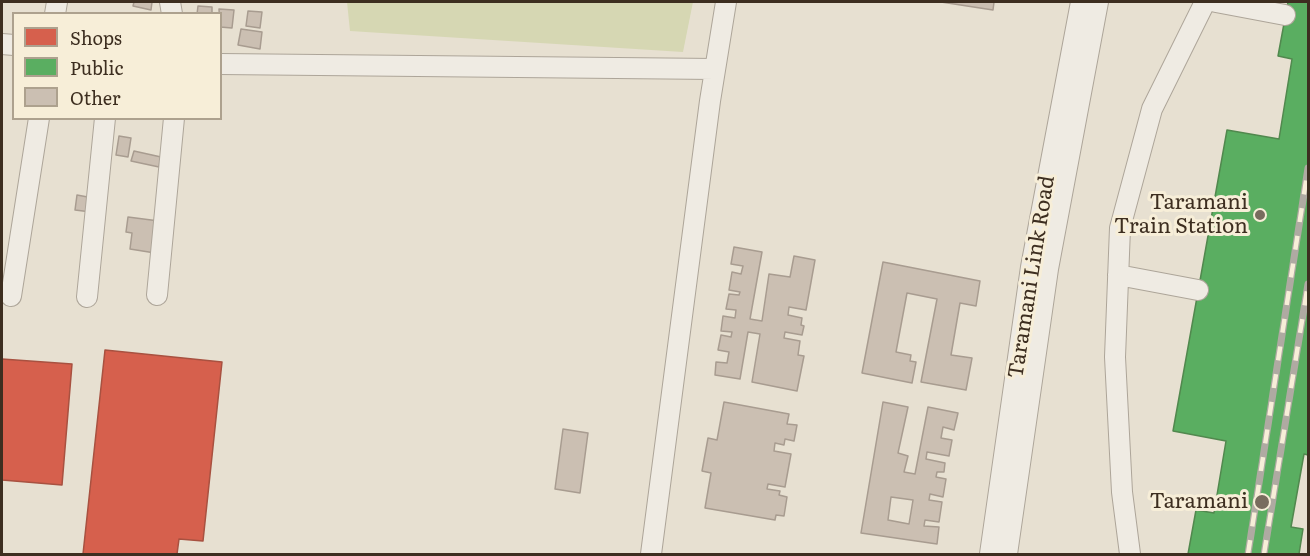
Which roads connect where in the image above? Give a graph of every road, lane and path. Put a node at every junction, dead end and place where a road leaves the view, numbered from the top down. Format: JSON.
{"nodes":[{"id":1,"x":726,"y":2,"type":"edge"},
{"id":2,"x":1081,"y":2,"type":"edge"},
{"id":3,"x":1098,"y":2,"type":"edge"},
{"id":4,"x":1205,"y":2,"type":"edge"},
{"id":5,"x":1216,"y":2,"type":"edge"},
{"id":6,"x":1285,"y":15,"type":"dead end"},
{"id":7,"x":222,"y":64,"type":"edge"},
{"id":8,"x":715,"y":69,"type":"junction"},
{"id":9,"x":39,"y":120,"type":"edge"},
{"id":10,"x":105,"y":120,"type":"edge"},
{"id":11,"x":174,"y":120,"type":"edge"},
{"id":12,"x":1118,"y":275,"type":"junction"},
{"id":13,"x":1198,"y":290,"type":"dead end"},
{"id":14,"x":157,"y":295,"type":"dead end"},
{"id":15,"x":11,"y":296,"type":"dead end"},
{"id":16,"x":87,"y":297,"type":"dead end"},
{"id":17,"x":651,"y":555,"type":"edge"},
{"id":18,"x":990,"y":555,"type":"edge"},
{"id":19,"x":1007,"y":555,"type":"edge"},
{"id":20,"x":1130,"y":555,"type":"edge"}],
"edges":[{"from":1,"to":8,"type":"street"},
{"from":2,"to":18,"type":"street","name":"Taramani Link Road"},
{"from":3,"to":19,"type":"street","name":"Taramani Link Road"},
{"from":4,"to":12,"type":"street"},
{"from":5,"to":6,"type":"street"},
{"from":7,"to":8,"type":"street"},
{"from":8,"to":17,"type":"street"},
{"from":9,"to":15,"type":"street"},
{"from":10,"to":16,"type":"street"},
{"from":11,"to":14,"type":"street"},
{"from":12,"to":13,"type":"street"},
{"from":12,"to":20,"type":"street"}]}
